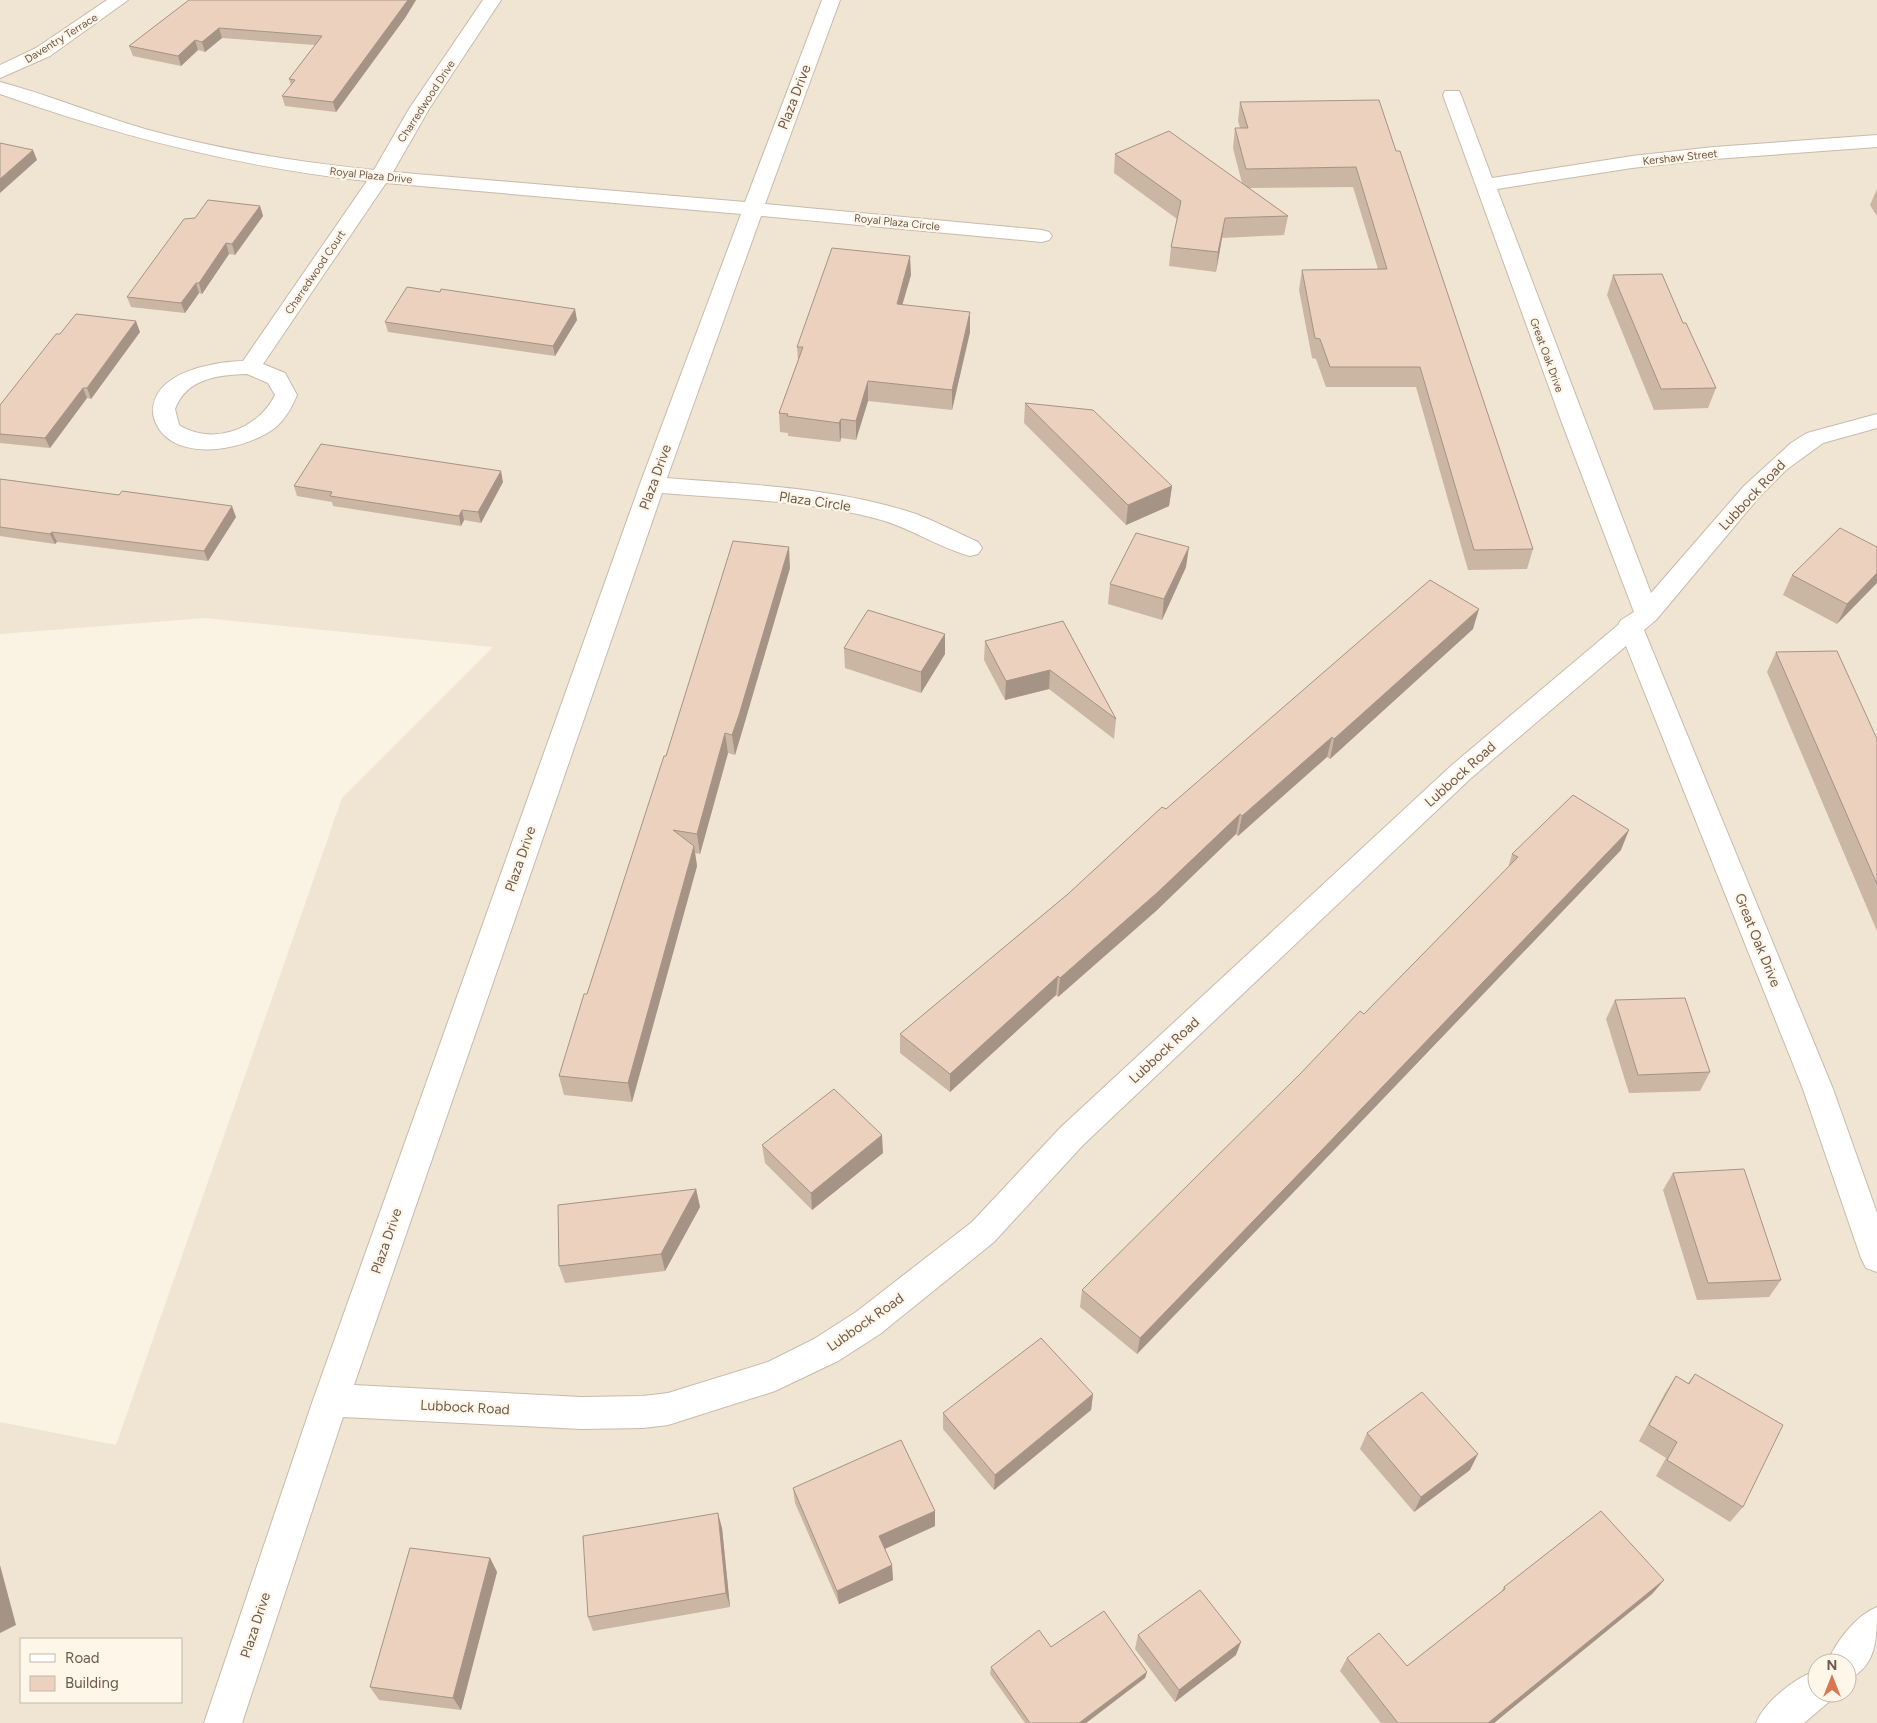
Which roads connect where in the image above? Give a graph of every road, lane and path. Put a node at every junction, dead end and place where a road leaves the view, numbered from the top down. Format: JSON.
{"nodes":[{"id":1,"x":119,"y":0,"type":"edge"},
{"id":2,"x":492,"y":0,"type":"edge"},
{"id":3,"x":831,"y":0,"type":"edge"},
{"id":4,"x":0,"y":72,"type":"edge"},
{"id":5,"x":0,"y":88,"type":"edge"},
{"id":6,"x":1452,"y":95,"type":"dead end"},
{"id":7,"x":1877,"y":141,"type":"edge"},
{"id":8,"x":380,"y":176,"type":"junction"},
{"id":9,"x":1484,"y":185,"type":"junction"},
{"id":10,"x":752,"y":208,"type":"junction"},
{"id":11,"x":1042,"y":236,"type":"dead end"},
{"id":12,"x":250,"y":367,"type":"junction"},
{"id":13,"x":1877,"y":421,"type":"edge"},
{"id":14,"x":652,"y":484,"type":"junction"},
{"id":15,"x":970,"y":548,"type":"dead end"},
{"id":16,"x":1639,"y":620,"type":"junction"},
{"id":17,"x":1877,"y":1258,"type":"edge"},
{"id":18,"x":330,"y":1400,"type":"junction"},
{"id":19,"x":1877,"y":1625,"type":"edge"},
{"id":20,"x":1853,"y":1653,"type":"edge"},
{"id":21,"x":1807,"y":1696,"type":"edge"},
{"id":22,"x":223,"y":1723,"type":"edge"},
{"id":23,"x":1775,"y":1723,"type":"edge"}],
"edges":[{"from":1,"to":4,"type":"street","name":"Daventry Terrace"},
{"from":2,"to":8,"type":"street","name":"Charredwood Drive"},
{"from":3,"to":10,"type":"street","name":"Plaza Drive"},
{"from":5,"to":8,"type":"street","name":"Royal Plaza Drive"},
{"from":6,"to":9,"type":"street","name":"Great Oak Drive"},
{"from":7,"to":9,"type":"street","name":"Kershaw Street"},
{"from":8,"to":10,"type":"street","name":"Royal Plaza Drive"},
{"from":8,"to":12,"type":"street","name":"Charredwood Court"},
{"from":9,"to":16,"type":"street","name":"Great Oak Drive"},
{"from":10,"to":11,"type":"street","name":"Royal Plaza Circle"},
{"from":10,"to":14,"type":"street","name":"Plaza Drive"},
{"from":12,"to":12,"type":"street"},
{"from":13,"to":16,"type":"street","name":"Lubbock Road"},
{"from":14,"to":15,"type":"street","name":"Plaza Circle"},
{"from":14,"to":18,"type":"street","name":"Plaza Drive"},
{"from":16,"to":17,"type":"street","name":"Great Oak Drive"},
{"from":16,"to":18,"type":"street","name":"Lubbock Road"},
{"from":18,"to":22,"type":"street","name":"Plaza Drive"},
{"from":19,"to":20,"type":"street"},
{"from":21,"to":23,"type":"street"}]}
